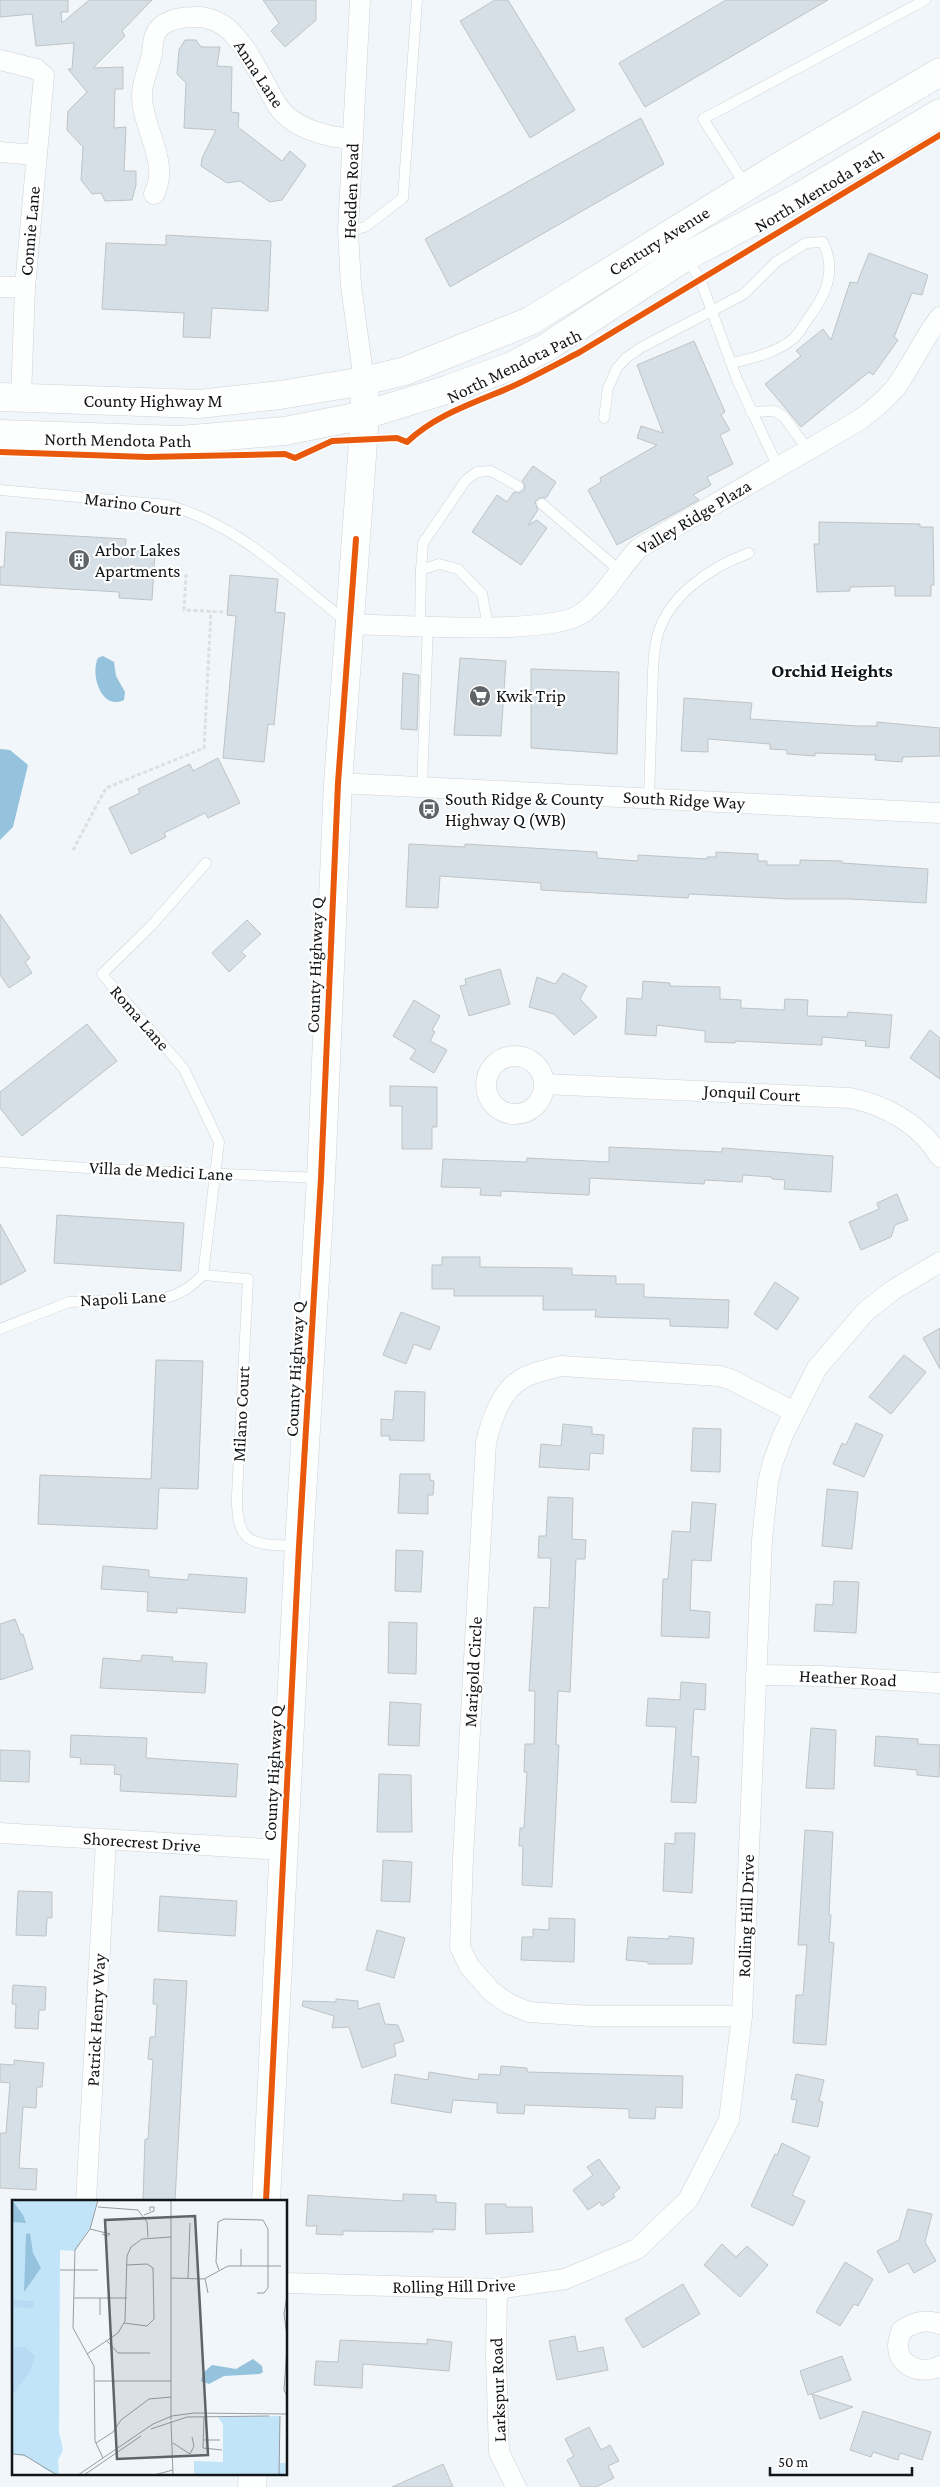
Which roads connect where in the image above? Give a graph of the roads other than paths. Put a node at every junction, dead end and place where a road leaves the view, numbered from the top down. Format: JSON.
{"nodes":[{"id":1,"x":360,"y":0,"type":"edge"},
{"id":2,"x":417,"y":0,"type":"edge"},
{"id":3,"x":925,"y":0,"type":"edge"},
{"id":4,"x":0,"y":60,"type":"edge"},
{"id":5,"x":940,"y":72,"type":"edge"},
{"id":6,"x":940,"y":113,"type":"edge"},
{"id":7,"x":352,"y":139,"type":"junction"},
{"id":8,"x":0,"y":152,"type":"edge"},
{"id":9,"x":35,"y":155,"type":"junction"},
{"id":10,"x":746,"y":187,"type":"junction"},
{"id":11,"x":154,"y":194,"type":"dead end"},
{"id":12,"x":348,"y":231,"type":"junction"},
{"id":13,"x":686,"y":257,"type":"junction"},
{"id":14,"x":0,"y":287,"type":"edge"},
{"id":15,"x":25,"y":287,"type":"junction"},
{"id":16,"x":712,"y":310,"type":"junction"},
{"id":17,"x":940,"y":317,"type":"edge"},
{"id":18,"x":732,"y":363,"type":"junction"},
{"id":19,"x":364,"y":381,"type":"junction"},
{"id":20,"x":10,"y":397,"type":"edge"},
{"id":21,"x":751,"y":412,"type":"junction"},
{"id":22,"x":365,"y":415,"type":"junction"},
{"id":23,"x":604,"y":418,"type":"dead end"},
{"id":24,"x":0,"y":434,"type":"edge"},
{"id":25,"x":808,"y":450,"type":"junction"},
{"id":26,"x":778,"y":467,"type":"junction"},
{"id":27,"x":518,"y":486,"type":"dead end"},
{"id":28,"x":0,"y":490,"type":"edge"},
{"id":29,"x":542,"y":504,"type":"dead end"},
{"id":30,"x":749,"y":553,"type":"dead end"},
{"id":31,"x":421,"y":570,"type":"junction"},
{"id":32,"x":618,"y":570,"type":"junction"},
{"id":33,"x":350,"y":624,"type":"junction"},
{"id":34,"x":424,"y":625,"type":"junction"},
{"id":35,"x":488,"y":626,"type":"junction"},
{"id":36,"x":338,"y":783,"type":"junction"},
{"id":37,"x":422,"y":786,"type":"junction"},
{"id":38,"x":649,"y":798,"type":"junction"},
{"id":39,"x":940,"y":812,"type":"edge"},
{"id":40,"x":206,"y":863,"type":"dead end"},
{"id":41,"x":544,"y":1084,"type":"dead end"},
{"id":42,"x":940,"y":1157,"type":"edge"},
{"id":43,"x":0,"y":1162,"type":"edge"},
{"id":44,"x":214,"y":1174,"type":"junction"},
{"id":45,"x":321,"y":1178,"type":"junction"},
{"id":46,"x":940,"y":1262,"type":"edge"},
{"id":47,"x":203,"y":1275,"type":"junction"},
{"id":48,"x":0,"y":1330,"type":"edge"},
{"id":49,"x":794,"y":1412,"type":"junction"},
{"id":50,"x":299,"y":1546,"type":"junction"},
{"id":51,"x":756,"y":1675,"type":"junction"},
{"id":52,"x":940,"y":1683,"type":"edge"},
{"id":53,"x":0,"y":1833,"type":"edge"},
{"id":54,"x":106,"y":1840,"type":"junction"},
{"id":55,"x":284,"y":1850,"type":"junction"},
{"id":56,"x":742,"y":2016,"type":"junction"},
{"id":57,"x":86,"y":2200,"type":"edge"},
{"id":58,"x":266,"y":2200,"type":"edge"},
{"id":59,"x":288,"y":2283,"type":"edge"},
{"id":60,"x":497,"y":2289,"type":"junction"},
{"id":61,"x":940,"y":2324,"type":"edge"},
{"id":62,"x":940,"y":2366,"type":"edge"},
{"id":63,"x":253,"y":2474,"type":"edge"},
{"id":64,"x":252,"y":2487,"type":"edge"},
{"id":65,"x":516,"y":2487,"type":"edge"}],
"edges":[{"from":1,"to":7,"type":"street","name":"Hedden Road"},
{"from":2,"to":12,"type":"lane"},
{"from":3,"to":10,"type":"lane"},
{"from":4,"to":9,"type":"street","name":"Connie Lane"},
{"from":5,"to":10,"type":"main road","name":"Century Avenue"},
{"from":6,"to":13,"type":"main road","name":"Century Avenue"},
{"from":7,"to":11,"type":"street","name":"Anna Lane"},
{"from":7,"to":12,"type":"street","name":"Hedden Road"},
{"from":8,"to":9,"type":"street"},
{"from":9,"to":15,"type":"street","name":"Connie Lane"},
{"from":10,"to":19,"type":"main road","name":"Century Avenue"},
{"from":12,"to":19,"type":"street","name":"Hedden Road"},
{"from":13,"to":16,"type":"lane"},
{"from":13,"to":22,"type":"main road","name":"Century Avenue"},
{"from":14,"to":15,"type":"street"},
{"from":15,"to":20,"type":"street","name":"Connie Lane"},
{"from":16,"to":18,"type":"lane"},
{"from":16,"to":18,"type":"lane"},
{"from":16,"to":23,"type":"lane"},
{"from":17,"to":25,"type":"street","name":"Valley Ridge Plaza"},
{"from":18,"to":21,"type":"lane"},
{"from":19,"to":20,"type":"main road","name":"County Highway M"},
{"from":19,"to":22,"type":"main road","name":"County Highway Q"},
{"from":21,"to":25,"type":"lane"},
{"from":21,"to":26,"type":"lane"},
{"from":22,"to":24,"type":"main road","name":"County Highway M"},
{"from":22,"to":33,"type":"main road","name":"County Highway Q"},
{"from":25,"to":26,"type":"street","name":"Valley Ridge Plaza"},
{"from":26,"to":32,"type":"street","name":"Valley Ridge Plaza"},
{"from":27,"to":31,"type":"lane"},
{"from":28,"to":33,"type":"lane","name":"Marino Court"},
{"from":29,"to":32,"type":"lane"},
{"from":30,"to":38,"type":"lane"},
{"from":31,"to":34,"type":"lane"},
{"from":31,"to":35,"type":"lane"},
{"from":32,"to":35,"type":"street","name":"Valley Ridge Plaza"},
{"from":33,"to":34,"type":"street","name":"Valley Ridge Plaza"},
{"from":33,"to":36,"type":"main road","name":"County Highway Q"},
{"from":34,"to":35,"type":"street","name":"Valley Ridge Plaza"},
{"from":34,"to":37,"type":"lane"},
{"from":36,"to":37,"type":"street","name":"South Ridge Way"},
{"from":36,"to":45,"type":"main road","name":"County Highway Q"},
{"from":37,"to":38,"type":"street","name":"South Ridge Way"},
{"from":38,"to":39,"type":"street","name":"South Ridge Way"},
{"from":40,"to":44,"type":"lane","name":"Roma Lane"},
{"from":41,"to":42,"type":"street","name":"Jonquil Court"},
{"from":43,"to":44,"type":"lane","name":"Villa de Medici Lane"},
{"from":44,"to":45,"type":"lane","name":"Villa de Medici Lane"},
{"from":44,"to":47,"type":"lane"},
{"from":45,"to":50,"type":"main road","name":"County Highway Q"},
{"from":46,"to":49,"type":"street","name":"Rolling Hill Drive"},
{"from":47,"to":48,"type":"lane","name":"Napoli Lane"},
{"from":47,"to":50,"type":"lane","name":"Milano Court"},
{"from":49,"to":51,"type":"street","name":"Rolling Hill Drive"},
{"from":49,"to":56,"type":"street","name":"Marigold Circle"},
{"from":50,"to":55,"type":"main road","name":"County Highway Q"},
{"from":51,"to":52,"type":"street","name":"Heather Road"},
{"from":51,"to":56,"type":"street","name":"Rolling Hill Drive"},
{"from":53,"to":54,"type":"street","name":"Shorecrest Drive"},
{"from":54,"to":55,"type":"street","name":"Shorecrest Drive"},
{"from":54,"to":57,"type":"street","name":"Patrick Henry Way"},
{"from":55,"to":58,"type":"main road","name":"County Highway Q"},
{"from":56,"to":60,"type":"street","name":"Rolling Hill Drive"},
{"from":59,"to":60,"type":"street","name":"Rolling Hill Drive"},
{"from":60,"to":65,"type":"street","name":"Larkspur Road"},
{"from":61,"to":62,"type":"street"},
{"from":63,"to":64,"type":"main road"}]}
